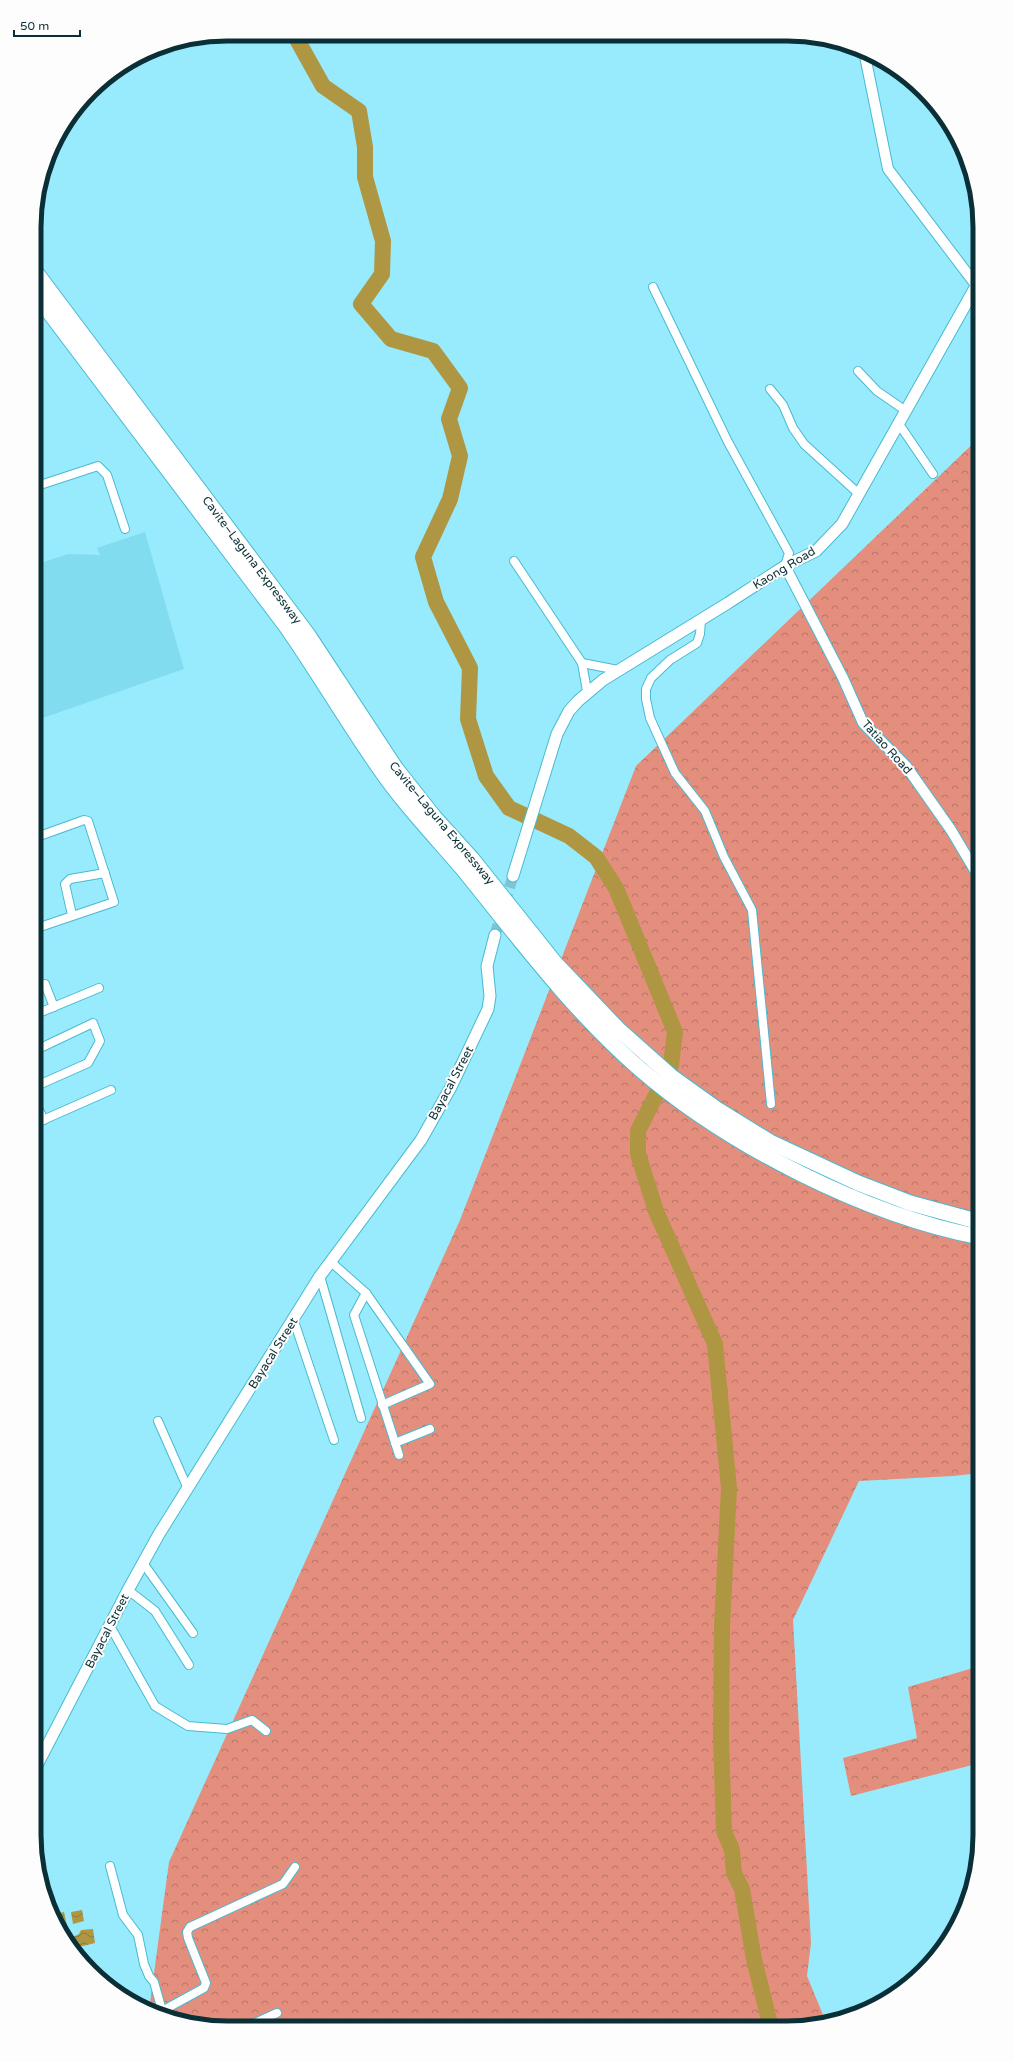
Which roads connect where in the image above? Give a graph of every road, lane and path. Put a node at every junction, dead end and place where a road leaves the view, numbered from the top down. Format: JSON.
{"nodes":[{"id":1,"x":866,"y":58,"type":"edge"},
{"id":2,"x":973,"y":276,"type":"edge"},
{"id":3,"x":41,"y":279,"type":"edge"},
{"id":4,"x":654,"y":287,"type":"dead end"},
{"id":5,"x":973,"y":291,"type":"edge"},
{"id":6,"x":41,"y":301,"type":"edge"},
{"id":7,"x":858,"y":371,"type":"dead end"},
{"id":8,"x":770,"y":389,"type":"dead end"},
{"id":9,"x":906,"y":411,"type":"junction"},
{"id":10,"x":899,"y":424,"type":"junction"},
{"id":11,"x":933,"y":474,"type":"dead end"},
{"id":12,"x":41,"y":485,"type":"edge"},
{"id":13,"x":859,"y":494,"type":"junction"},
{"id":14,"x":125,"y":529,"type":"dead end"},
{"id":15,"x":514,"y":561,"type":"dead end"},
{"id":16,"x":784,"y":566,"type":"junction"},
{"id":17,"x":701,"y":620,"type":"junction"},
{"id":18,"x":582,"y":663,"type":"junction"},
{"id":19,"x":618,"y":670,"type":"junction"},
{"id":20,"x":587,"y":691,"type":"junction"},
{"id":21,"x":41,"y":835,"type":"edge"},
{"id":22,"x":973,"y":867,"type":"edge"},
{"id":23,"x":105,"y":873,"type":"junction"},
{"id":24,"x":513,"y":876,"type":"tunnel mouth"},
{"id":25,"x":72,"y":915,"type":"junction"},
{"id":26,"x":41,"y":927,"type":"edge"},
{"id":27,"x":495,"y":936,"type":"tunnel mouth"},
{"id":28,"x":41,"y":986,"type":"edge"},
{"id":29,"x":99,"y":988,"type":"dead end"},
{"id":30,"x":54,"y":1007,"type":"junction"},
{"id":31,"x":41,"y":1012,"type":"edge"},
{"id":32,"x":41,"y":1048,"type":"edge"},
{"id":33,"x":41,"y":1084,"type":"edge"},
{"id":34,"x":111,"y":1090,"type":"dead end"},
{"id":35,"x":771,"y":1104,"type":"dead end"},
{"id":36,"x":41,"y":1114,"type":"edge"},
{"id":37,"x":715,"y":1117,"type":"junction"},
{"id":38,"x":44,"y":1120,"type":"junction"},
{"id":39,"x":41,"y":1121,"type":"edge"},
{"id":40,"x":973,"y":1220,"type":"edge"},
{"id":41,"x":973,"y":1235,"type":"edge"},
{"id":42,"x":331,"y":1262,"type":"junction"},
{"id":43,"x":320,"y":1276,"type":"junction"},
{"id":44,"x":366,"y":1293,"type":"junction"},
{"id":45,"x":294,"y":1321,"type":"junction"},
{"id":46,"x":382,"y":1405,"type":"junction"},
{"id":47,"x":361,"y":1418,"type":"dead end"},
{"id":48,"x":158,"y":1421,"type":"dead end"},
{"id":49,"x":430,"y":1429,"type":"dead end"},
{"id":50,"x":334,"y":1440,"type":"dead end"},
{"id":51,"x":395,"y":1443,"type":"junction"},
{"id":52,"x":399,"y":1454,"type":"dead end"},
{"id":53,"x":188,"y":1488,"type":"junction"},
{"id":54,"x":143,"y":1563,"type":"junction"},
{"id":55,"x":128,"y":1590,"type":"junction"},
{"id":56,"x":110,"y":1626,"type":"junction"},
{"id":57,"x":193,"y":1633,"type":"dead end"},
{"id":58,"x":188,"y":1665,"type":"dead end"},
{"id":59,"x":266,"y":1731,"type":"dead end"},
{"id":60,"x":41,"y":1758,"type":"edge"},
{"id":61,"x":110,"y":1866,"type":"dead end"},
{"id":62,"x":295,"y":1868,"type":"dead end"},
{"id":63,"x":161,"y":2009,"type":"edge"},
{"id":64,"x":166,"y":2011,"type":"edge"},
{"id":65,"x":277,"y":2013,"type":"dead end"},
{"id":66,"x":259,"y":2021,"type":"edge"}],
"edges":[{"from":1,"to":2,"type":"street"},
{"from":3,"to":37,"type":"highway","name":"Cavite–Laguna Expressway"},
{"from":4,"to":16,"type":"street"},
{"from":5,"to":9,"type":"main road","name":"Kaong Road"},
{"from":6,"to":37,"type":"highway","name":"Cavite–Laguna Expressway"},
{"from":7,"to":9,"type":"street"},
{"from":8,"to":13,"type":"street"},
{"from":9,"to":10,"type":"main road","name":"Kaong Road"},
{"from":10,"to":11,"type":"street"},
{"from":10,"to":13,"type":"main road","name":"Kaong Road"},
{"from":12,"to":14,"type":"street"},
{"from":13,"to":16,"type":"main road","name":"Kaong Road"},
{"from":15,"to":18,"type":"street"},
{"from":16,"to":17,"type":"main road","name":"Kaong Road"},
{"from":16,"to":22,"type":"street","name":"Tatiao Road"},
{"from":17,"to":19,"type":"main road","name":"Kaong Road"},
{"from":17,"to":35,"type":"street"},
{"from":18,"to":19,"type":"street"},
{"from":18,"to":20,"type":"street"},
{"from":19,"to":20,"type":"main road","name":"Kaong Road"},
{"from":20,"to":24,"type":"main road","name":"Kaong Road"},
{"from":21,"to":23,"type":"street"},
{"from":23,"to":25,"type":"street"},
{"from":23,"to":25,"type":"street"},
{"from":25,"to":26,"type":"street"},
{"from":27,"to":42,"type":"main road","name":"Bayacal Street"},
{"from":28,"to":30,"type":"street"},
{"from":29,"to":30,"type":"street"},
{"from":30,"to":31,"type":"street"},
{"from":32,"to":33,"type":"street"},
{"from":34,"to":38,"type":"street"},
{"from":36,"to":38,"type":"street"},
{"from":37,"to":40,"type":"highway","name":"Cavite–Laguna Expressway"},
{"from":37,"to":41,"type":"highway","name":"Cavite–Laguna Expressway"},
{"from":38,"to":39,"type":"street"},
{"from":42,"to":43,"type":"main road","name":"Bayacal Street"},
{"from":42,"to":44,"type":"street"},
{"from":43,"to":45,"type":"main road","name":"Bayacal Street"},
{"from":43,"to":47,"type":"street"},
{"from":44,"to":46,"type":"street"},
{"from":44,"to":46,"type":"street"},
{"from":45,"to":50,"type":"street"},
{"from":45,"to":53,"type":"main road","name":"Bayacal Street"},
{"from":46,"to":51,"type":"street"},
{"from":48,"to":53,"type":"street"},
{"from":49,"to":51,"type":"street"},
{"from":51,"to":52,"type":"street"},
{"from":53,"to":54,"type":"main road","name":"Bayacal Street"},
{"from":54,"to":55,"type":"main road","name":"Bayacal Street"},
{"from":54,"to":57,"type":"street"},
{"from":55,"to":56,"type":"main road","name":"Bayacal Street"},
{"from":55,"to":58,"type":"street"},
{"from":56,"to":59,"type":"street"},
{"from":56,"to":60,"type":"main road","name":"Bayacal Street"},
{"from":61,"to":63,"type":"street"},
{"from":62,"to":64,"type":"street"},
{"from":65,"to":66,"type":"street"}]}
